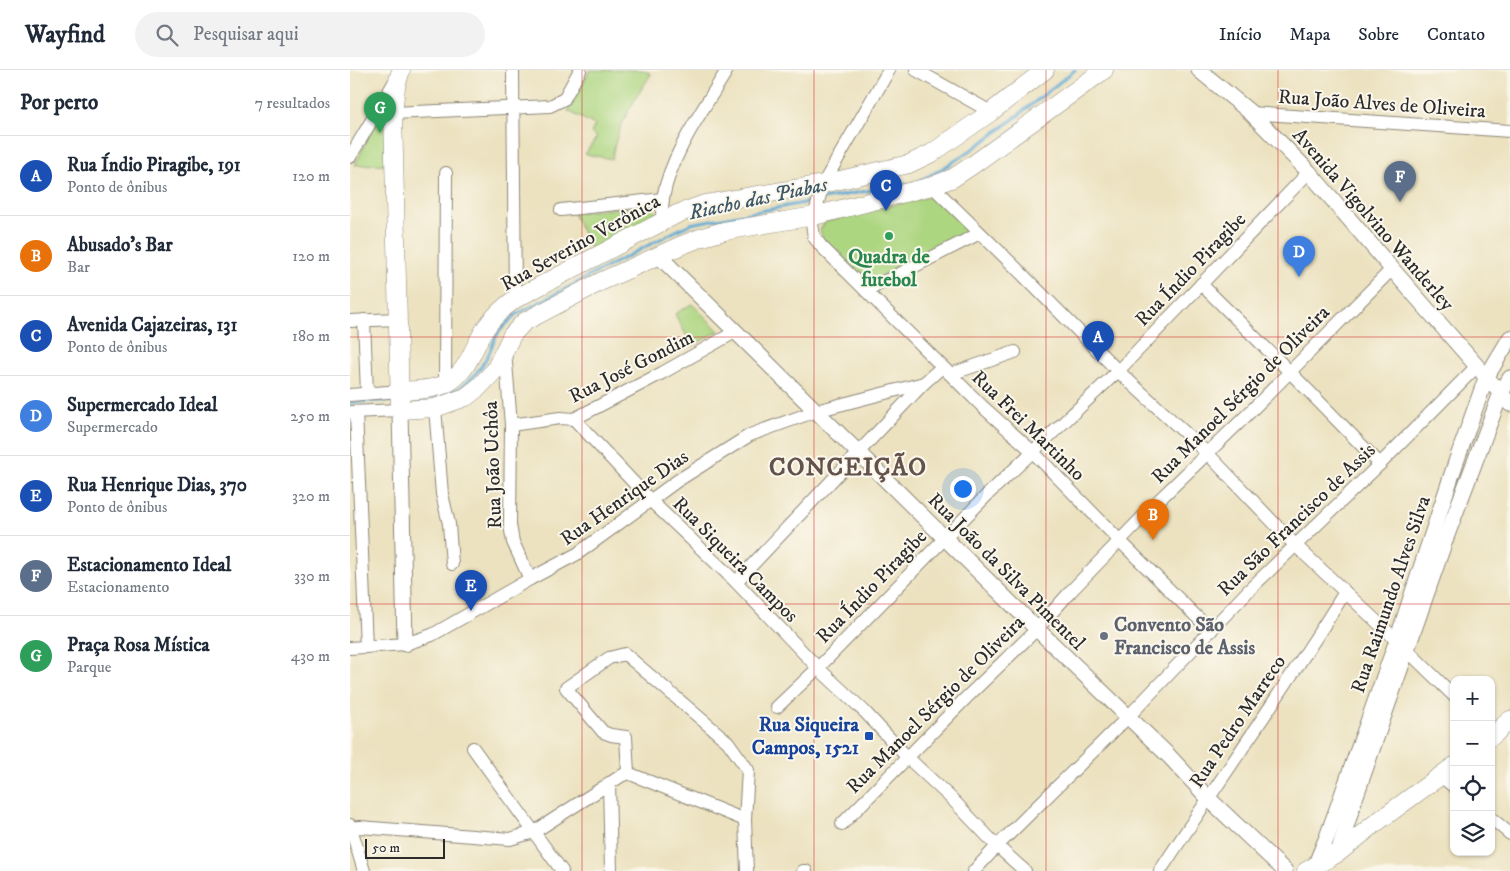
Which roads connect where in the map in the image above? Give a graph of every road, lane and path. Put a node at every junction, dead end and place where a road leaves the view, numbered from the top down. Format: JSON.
{"nodes":[{"id":1,"x":513,"y":70,"type":"edge"},
{"id":2,"x":580,"y":70,"type":"edge"},
{"id":3,"x":727,"y":70,"type":"edge"},
{"id":4,"x":890,"y":70,"type":"edge"},
{"id":5,"x":916,"y":70,"type":"edge"},
{"id":6,"x":1045,"y":70,"type":"edge"},
{"id":7,"x":1104,"y":70,"type":"edge"},
{"id":8,"x":1199,"y":70,"type":"edge"},
{"id":9,"x":400,"y":72,"type":"edge"},
{"id":10,"x":514,"y":108,"type":"junction"},
{"id":11,"x":991,"y":112,"type":"junction"},
{"id":12,"x":1251,"y":112,"type":"junction"},
{"id":13,"x":394,"y":113,"type":"junction"},
{"id":14,"x":1510,"y":131,"type":"edge"},
{"id":15,"x":350,"y":157,"type":"edge"},
{"id":16,"x":1309,"y":172,"type":"junction"},
{"id":17,"x":446,"y":173,"type":"dead end"},
{"id":18,"x":823,"y":184,"type":"junction"},
{"id":19,"x":932,"y":186,"type":"junction"},
{"id":20,"x":663,"y":199,"type":"junction"},
{"id":21,"x":561,"y":210,"type":"dead end"},
{"id":22,"x":814,"y":216,"type":"junction"},
{"id":23,"x":662,"y":221,"type":"junction"},
{"id":24,"x":980,"y":233,"type":"junction"},
{"id":25,"x":659,"y":256,"type":"junction"},
{"id":26,"x":1392,"y":269,"type":"junction"},
{"id":27,"x":1201,"y":284,"type":"junction"},
{"id":28,"x":866,"y":291,"type":"junction"},
{"id":29,"x":515,"y":299,"type":"junction"},
{"id":30,"x":398,"y":319,"type":"junction"},
{"id":31,"x":364,"y":320,"type":"junction"},
{"id":32,"x":350,"y":321,"type":"edge"},
{"id":33,"x":735,"y":332,"type":"junction"},
{"id":34,"x":1510,"y":338,"type":"edge"},
{"id":35,"x":505,"y":347,"type":"junction"},
{"id":36,"x":1015,"y":352,"type":"dead end"},
{"id":37,"x":946,"y":370,"type":"junction"},
{"id":38,"x":1118,"y":371,"type":"junction"},
{"id":39,"x":1290,"y":372,"type":"junction"},
{"id":40,"x":1482,"y":372,"type":"junction"},
{"id":41,"x":1510,"y":378,"type":"edge"},
{"id":42,"x":924,"y":383,"type":"junction"},
{"id":43,"x":445,"y":384,"type":"junction"},
{"id":44,"x":400,"y":391,"type":"junction"},
{"id":45,"x":367,"y":393,"type":"junction"},
{"id":46,"x":350,"y":395,"type":"edge"},
{"id":47,"x":1506,"y":398,"type":"edge"},
{"id":48,"x":435,"y":408,"type":"junction"},
{"id":49,"x":400,"y":410,"type":"junction"},
{"id":50,"x":816,"y":411,"type":"junction"},
{"id":51,"x":353,"y":412,"type":"edge"},
{"id":52,"x":574,"y":419,"type":"junction"},
{"id":53,"x":511,"y":425,"type":"junction"},
{"id":54,"x":1032,"y":451,"type":"junction"},
{"id":55,"x":858,"y":453,"type":"junction"},
{"id":56,"x":1208,"y":454,"type":"junction"},
{"id":57,"x":1456,"y":462,"type":"junction"},
{"id":58,"x":1380,"y":464,"type":"junction"},
{"id":59,"x":1472,"y":468,"type":"junction"},
{"id":60,"x":651,"y":501,"type":"junction"},
{"id":61,"x":1440,"y":532,"type":"junction"},
{"id":62,"x":944,"y":537,"type":"junction"},
{"id":63,"x":1120,"y":541,"type":"junction"},
{"id":64,"x":1295,"y":545,"type":"junction"},
{"id":65,"x":452,"y":564,"type":"dead end"},
{"id":66,"x":530,"y":579,"type":"junction"},
{"id":67,"x":736,"y":582,"type":"junction"},
{"id":68,"x":1345,"y":592,"type":"junction"},
{"id":69,"x":1037,"y":630,"type":"junction"},
{"id":70,"x":1210,"y":631,"type":"junction"},
{"id":71,"x":405,"y":644,"type":"junction"},
{"id":72,"x":1402,"y":645,"type":"junction"},
{"id":73,"x":366,"y":647,"type":"junction"},
{"id":74,"x":350,"y":648,"type":"edge"},
{"id":75,"x":818,"y":668,"type":"junction"},
{"id":76,"x":1450,"y":692,"type":"edge"},
{"id":77,"x":777,"y":707,"type":"dead end"},
{"id":78,"x":1128,"y":717,"type":"junction"},
{"id":79,"x":1510,"y":720,"type":"edge"},
{"id":80,"x":1495,"y":732,"type":"edge"},
{"id":81,"x":473,"y":748,"type":"dead end"},
{"id":82,"x":908,"y":758,"type":"junction"},
{"id":83,"x":628,"y":773,"type":"junction"},
{"id":84,"x":1449,"y":776,"type":"edge"},
{"id":85,"x":609,"y":783,"type":"junction"},
{"id":86,"x":1208,"y":798,"type":"junction"},
{"id":87,"x":1353,"y":804,"type":"junction"},
{"id":88,"x":745,"y":820,"type":"junction"},
{"id":89,"x":1495,"y":821,"type":"edge"},
{"id":90,"x":1377,"y":822,"type":"junction"},
{"id":91,"x":842,"y":824,"type":"dead end"},
{"id":92,"x":350,"y":827,"type":"edge"},
{"id":93,"x":534,"y":832,"type":"junction"},
{"id":94,"x":1510,"y":834,"type":"edge"},
{"id":95,"x":997,"y":846,"type":"junction"},
{"id":96,"x":1338,"y":853,"type":"junction"},
{"id":97,"x":1314,"y":869,"type":"edge"},
{"id":98,"x":364,"y":871,"type":"edge"},
{"id":99,"x":562,"y":871,"type":"edge"},
{"id":100,"x":611,"y":871,"type":"edge"},
{"id":101,"x":747,"y":871,"type":"edge"},
{"id":102,"x":803,"y":871,"type":"edge"},
{"id":103,"x":806,"y":871,"type":"edge"},
{"id":104,"x":974,"y":871,"type":"edge"},
{"id":105,"x":1025,"y":871,"type":"edge"},
{"id":106,"x":1160,"y":871,"type":"edge"},
{"id":107,"x":1286,"y":871,"type":"edge"}],
"edges":[{"from":1,"to":10,"type":"street"},
{"from":2,"to":10,"type":"street"},
{"from":3,"to":20,"type":"street"},
{"from":4,"to":18,"type":"street"},
{"from":5,"to":11,"type":"street"},
{"from":6,"to":11,"type":"main road","name":"Rua Severino Verônica"},
{"from":7,"to":19,"type":"main road"},
{"from":8,"to":12,"type":"street","name":"Avenida Vigolvino Wanderley"},
{"from":9,"to":13,"type":"main road"},
{"from":9,"to":15,"type":"street"},
{"from":10,"to":13,"type":"street"},
{"from":10,"to":29,"type":"street"},
{"from":11,"to":18,"type":"main road","name":"Rua Severino Verônica"},
{"from":12,"to":14,"type":"street","name":"Rua João Alves de Oliveira"},
{"from":12,"to":16,"type":"street","name":"Avenida Vigolvino Wanderley"},
{"from":13,"to":30,"type":"main road"},
{"from":16,"to":26,"type":"street","name":"Avenida Vigolvino Wanderley"},
{"from":16,"to":27,"type":"street","name":"Rua Índio Piragibe"},
{"from":17,"to":43,"type":"street"},
{"from":18,"to":22,"type":"street"},
{"from":18,"to":23,"type":"main road","name":"Rua Severino Verônica"},
{"from":19,"to":22,"type":"main road"},
{"from":19,"to":24,"type":"street"},
{"from":20,"to":21,"type":"street"},
{"from":20,"to":23,"type":"street"},
{"from":22,"to":25,"type":"main road"},
{"from":22,"to":28,"type":"street","name":"Rua Frei Martinho"},
{"from":23,"to":29,"type":"main road","name":"Rua Severino Verônica"},
{"from":24,"to":28,"type":"street"},
{"from":24,"to":38,"type":"street"},
{"from":25,"to":33,"type":"street","name":"Rua João da Silva Pimentel"},
{"from":25,"to":35,"type":"main road"},
{"from":26,"to":39,"type":"street","name":"Rua Manoel Sérgio de Oliveira"},
{"from":26,"to":40,"type":"street","name":"Avenida Vigolvino Wanderley"},
{"from":27,"to":38,"type":"street","name":"Rua Índio Piragibe"},
{"from":27,"to":39,"type":"street"},
{"from":28,"to":37,"type":"street","name":"Rua Frei Martinho"},
{"from":29,"to":43,"type":"main road","name":"Rua Severino Verônica"},
{"from":30,"to":31,"type":"street"},
{"from":30,"to":44,"type":"main road"},
{"from":31,"to":32,"type":"street"},
{"from":31,"to":45,"type":"street"},
{"from":33,"to":50,"type":"street","name":"Rua João da Silva Pimentel"},
{"from":33,"to":52,"type":"street","name":"Rua José Gondim"},
{"from":34,"to":40,"type":"street","name":"Rua Raimundo Alves Silva"},
{"from":35,"to":48,"type":"main road"},
{"from":35,"to":53,"type":"street","name":"Rua João Uchôa"},
{"from":36,"to":37,"type":"street"},
{"from":37,"to":42,"type":"street"},
{"from":37,"to":54,"type":"street","name":"Rua Frei Martinho"},
{"from":38,"to":54,"type":"street","name":"Rua Índio Piragibe"},
{"from":38,"to":56,"type":"street"},
{"from":39,"to":56,"type":"street","name":"Rua Manoel Sérgio de Oliveira"},
{"from":39,"to":58,"type":"street"},
{"from":40,"to":47,"type":"street","name":"Avenida Vigolvino Wanderley"},
{"from":40,"to":57,"type":"street","name":"Rua Raimundo Alves Silva"},
{"from":40,"to":58,"type":"street","name":"Rua São Francisco de Assis"},
{"from":41,"to":47,"type":"street","name":"Rua Raimundo Alves Silva"},
{"from":42,"to":50,"type":"street","name":"Rua Henrique Dias"},
{"from":42,"to":55,"type":"street"},
{"from":43,"to":44,"type":"main road","name":"Rua Severino Verônica"},
{"from":44,"to":45,"type":"street","name":"Rua Severino Verônica"},
{"from":44,"to":49,"type":"main road"},
{"from":45,"to":46,"type":"street","name":"Rua Severino Verônica"},
{"from":47,"to":59,"type":"street","name":"Rua Raimundo Alves Silva"},
{"from":48,"to":49,"type":"main road"},
{"from":48,"to":65,"type":"street"},
{"from":49,"to":51,"type":"street"},
{"from":49,"to":71,"type":"street"},
{"from":50,"to":55,"type":"street","name":"Rua João da Silva Pimentel"},
{"from":50,"to":60,"type":"street","name":"Rua Henrique Dias"},
{"from":51,"to":73,"type":"street"},
{"from":52,"to":53,"type":"street","name":"Rua José Gondim"},
{"from":52,"to":60,"type":"street","name":"Rua Siqueira Campos"},
{"from":53,"to":66,"type":"street","name":"Rua João Uchôa"},
{"from":54,"to":62,"type":"street","name":"Rua Índio Piragibe"},
{"from":54,"to":63,"type":"street","name":"Rua Frei Martinho"},
{"from":55,"to":62,"type":"street","name":"Rua João da Silva Pimentel"},
{"from":55,"to":67,"type":"street"},
{"from":56,"to":63,"type":"street","name":"Rua Manoel Sérgio de Oliveira"},
{"from":56,"to":64,"type":"street"},
{"from":57,"to":59,"type":"street"},
{"from":57,"to":61,"type":"street","name":"Rua Raimundo Alves Silva"},
{"from":58,"to":64,"type":"street","name":"Rua São Francisco de Assis"},
{"from":59,"to":61,"type":"street","name":"Rua Raimundo Alves Silva"},
{"from":60,"to":66,"type":"street","name":"Rua Henrique Dias"},
{"from":60,"to":67,"type":"street","name":"Rua Siqueira Campos"},
{"from":61,"to":72,"type":"street","name":"Rua Raimundo Alves Silva"},
{"from":62,"to":69,"type":"street","name":"Rua João da Silva Pimentel"},
{"from":62,"to":75,"type":"street","name":"Rua Índio Piragibe"},
{"from":63,"to":69,"type":"street","name":"Rua Manoel Sérgio de Oliveira"},
{"from":63,"to":70,"type":"street","name":"Rua Frei Martinho"},
{"from":64,"to":68,"type":"street"},
{"from":64,"to":70,"type":"street","name":"Rua São Francisco de Assis"},
{"from":66,"to":71,"type":"street","name":"Rua Henrique Dias"},
{"from":67,"to":75,"type":"street","name":"Rua Siqueira Campos"},
{"from":68,"to":72,"type":"street"},
{"from":68,"to":86,"type":"street","name":"Rua Pedro Marreco"},
{"from":69,"to":78,"type":"street","name":"Rua João da Silva Pimentel"},
{"from":69,"to":82,"type":"street","name":"Rua Manoel Sérgio de Oliveira"},
{"from":70,"to":78,"type":"street","name":"Rua São Francisco de Assis"},
{"from":71,"to":73,"type":"street","name":"Rua Henrique Dias"},
{"from":72,"to":76,"type":"street"},
{"from":72,"to":87,"type":"street","name":"Rua Raimundo Alves Silva"},
{"from":72,"to":97,"type":"street","name":"Rua Raimundo Alves Silva"},
{"from":73,"to":74,"type":"street","name":"Rua Henrique Dias"},
{"from":75,"to":77,"type":"street","name":"Rua Índio Piragibe"},
{"from":75,"to":82,"type":"street","name":"Rua Siqueira Campos"},
{"from":78,"to":86,"type":"street","name":"Rua João da Silva Pimentel"},
{"from":78,"to":95,"type":"street","name":"Rua São Francisco de Assis"},
{"from":79,"to":80,"type":"main road"},
{"from":81,"to":93,"type":"street"},
{"from":82,"to":91,"type":"street","name":"Rua Manoel Sérgio de Oliveira"},
{"from":82,"to":95,"type":"street","name":"Rua Siqueira Campos"},
{"from":83,"to":85,"type":"street"},
{"from":83,"to":88,"type":"street"},
{"from":83,"to":88,"type":"street"},
{"from":84,"to":90,"type":"main road"},
{"from":85,"to":93,"type":"street"},
{"from":85,"to":100,"type":"street"},
{"from":86,"to":106,"type":"street","name":"Rua Pedro Marreco"},
{"from":86,"to":107,"type":"street","name":"Rua João da Silva Pimentel"},
{"from":87,"to":90,"type":"street"},
{"from":87,"to":96,"type":"street","name":"Rua Raimundo Alves Silva"},
{"from":88,"to":101,"type":"street"},
{"from":89,"to":94,"type":"street"},
{"from":90,"to":96,"type":"main road"},
{"from":92,"to":93,"type":"street"},
{"from":92,"to":98,"type":"street"},
{"from":93,"to":99,"type":"street"},
{"from":95,"to":104,"type":"street","name":"Rua São Francisco de Assis"},
{"from":95,"to":105,"type":"street","name":"Rua Siqueira Campos"},
{"from":96,"to":97,"type":"main road"},
{"from":102,"to":103,"type":"street"}]}
